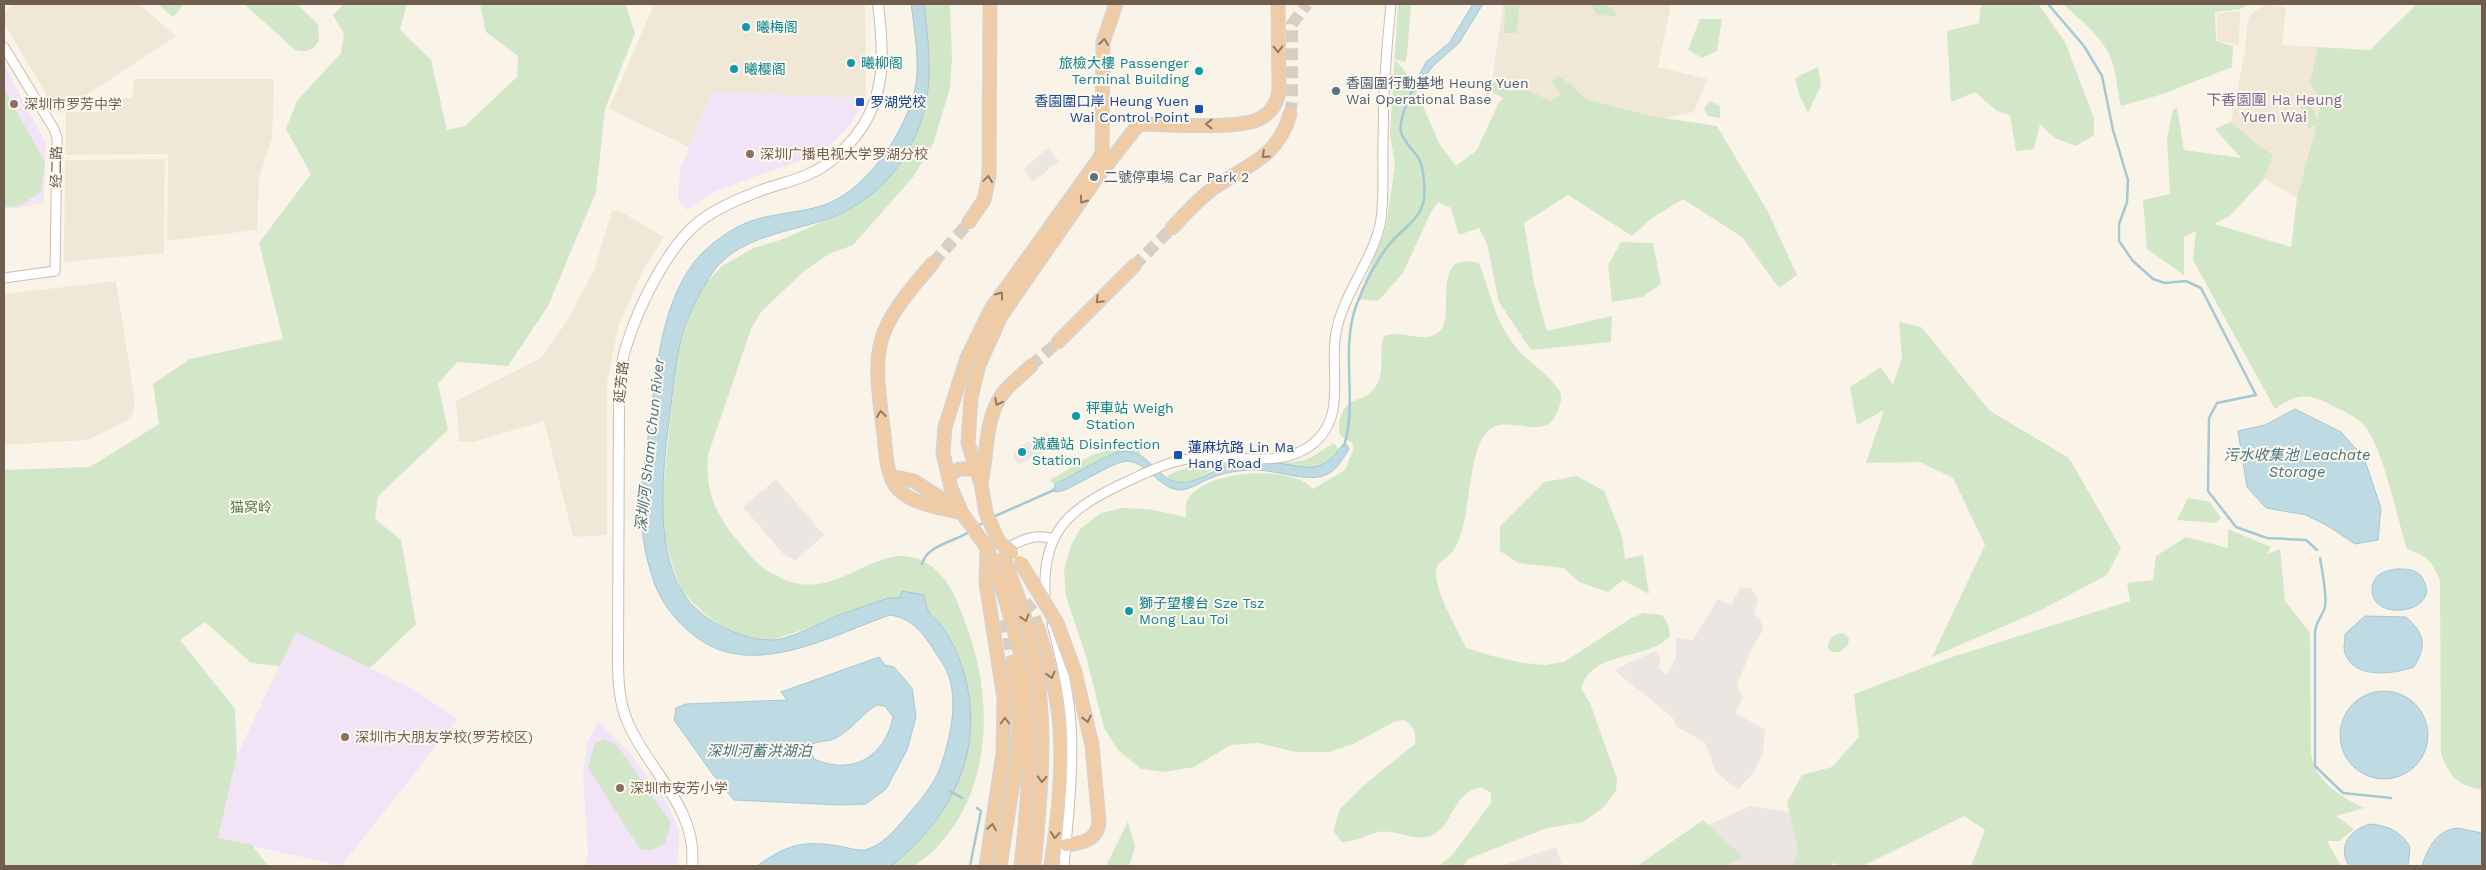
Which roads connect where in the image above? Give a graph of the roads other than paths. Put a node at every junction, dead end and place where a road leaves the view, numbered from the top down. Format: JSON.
{"nodes":[{"id":1,"x":878,"y":4,"type":"edge"},
{"id":2,"x":990,"y":4,"type":"edge"},
{"id":3,"x":1116,"y":4,"type":"edge"},
{"id":4,"x":1278,"y":4,"type":"edge"},
{"id":5,"x":1391,"y":4,"type":"edge"},
{"id":6,"x":4,"y":47,"type":"edge"},
{"id":7,"x":1290,"y":114,"type":"tunnel mouth"},
{"id":8,"x":969,"y":222,"type":"tunnel mouth"},
{"id":9,"x":1172,"y":228,"type":"tunnel mouth"},
{"id":10,"x":933,"y":263,"type":"tunnel mouth"},
{"id":11,"x":1134,"y":266,"type":"tunnel mouth"},
{"id":12,"x":4,"y":278,"type":"edge"},
{"id":13,"x":1058,"y":342,"type":"tunnel mouth"},
{"id":14,"x":1031,"y":366,"type":"tunnel mouth"},
{"id":15,"x":976,"y":469,"type":"junction"},
{"id":16,"x":948,"y":476,"type":"junction"},
{"id":17,"x":981,"y":484,"type":"junction"},
{"id":18,"x":964,"y":517,"type":"junction"},
{"id":19,"x":1054,"y":538,"type":"junction"},
{"id":20,"x":1004,"y":544,"type":"junction"},
{"id":21,"x":987,"y":548,"type":"junction"},
{"id":22,"x":1045,"y":594,"type":"dead end"},
{"id":23,"x":1052,"y":624,"type":"dead end"},
{"id":24,"x":1038,"y":628,"type":"tunnel mouth"},
{"id":25,"x":1013,"y":662,"type":"tunnel mouth"},
{"id":26,"x":1066,"y":845,"type":"junction"},
{"id":27,"x":692,"y":866,"type":"edge"},
{"id":28,"x":986,"y":866,"type":"edge"},
{"id":29,"x":1000,"y":866,"type":"edge"},
{"id":30,"x":1020,"y":866,"type":"edge"},
{"id":31,"x":1034,"y":866,"type":"edge"},
{"id":32,"x":1052,"y":866,"type":"edge"},
{"id":33,"x":1064,"y":866,"type":"edge"}],
"edges":[{"from":1,"to":27,"type":"main road","name":"延芳路"},
{"from":8,"to":2,"type":"highway","one_way":true},
{"from":16,"to":3,"type":"highway","one_way":true},
{"from":4,"to":15,"type":"highway","one_way":true},
{"from":5,"to":19,"type":"street"},
{"from":6,"to":12,"type":"street","name":"经二路"},
{"from":7,"to":9,"type":"highway","one_way":true},
{"from":18,"to":10,"type":"highway","one_way":true},
{"from":11,"to":13,"type":"highway","one_way":true},
{"from":14,"to":17,"type":"highway","one_way":true},
{"from":15,"to":16,"type":"highway"},
{"from":15,"to":17,"type":"highway"},
{"from":16,"to":18,"type":"highway"},
{"from":17,"to":20,"type":"highway"},
{"from":18,"to":21,"type":"highway"},
{"from":19,"to":20,"type":"street"},
{"from":19,"to":22,"type":"street"},
{"from":20,"to":26,"type":"highway","one_way":true,"bridge":true},
{"from":20,"to":31,"type":"highway","one_way":true,"bridge":true},
{"from":28,"to":21,"type":"highway","one_way":true},
{"from":21,"to":30,"type":"highway","bridge":true},
{"from":23,"to":26,"type":"street"},
{"from":24,"to":32,"type":"highway","one_way":true},
{"from":25,"to":29,"type":"highway"},
{"from":26,"to":33,"type":"street"}]}
